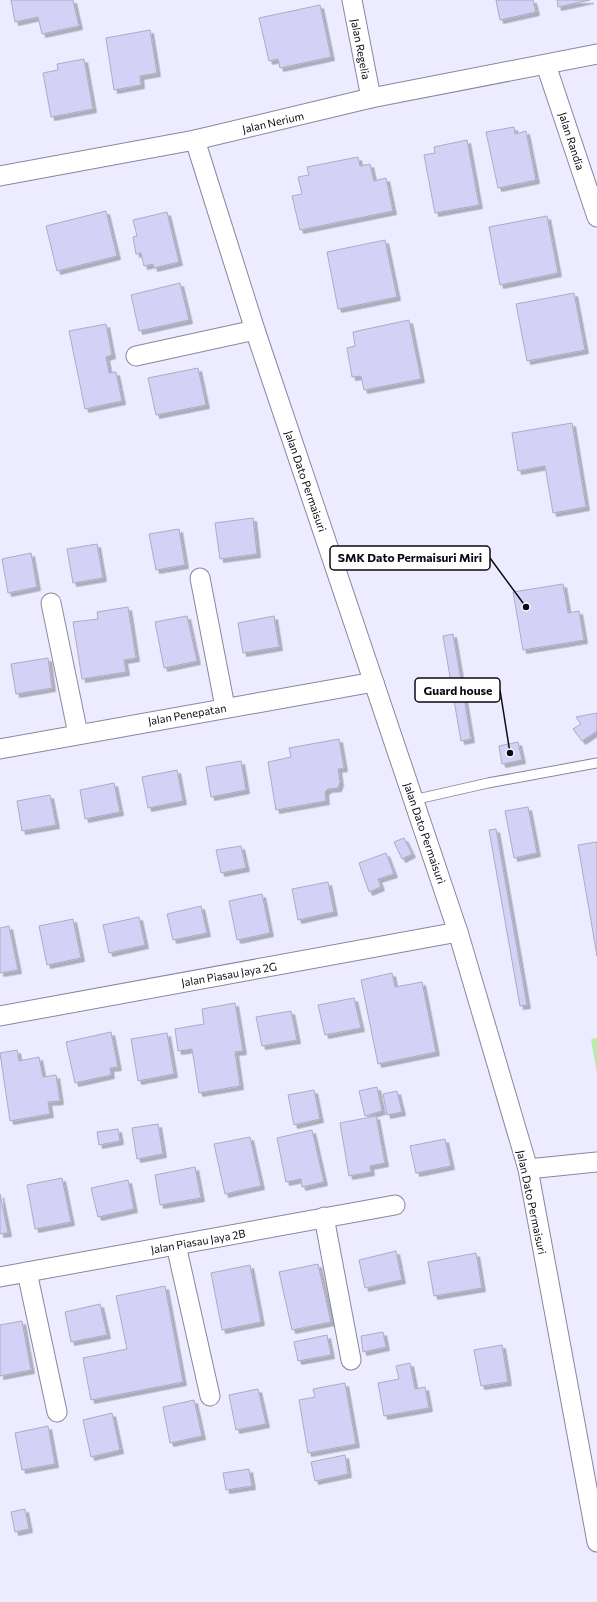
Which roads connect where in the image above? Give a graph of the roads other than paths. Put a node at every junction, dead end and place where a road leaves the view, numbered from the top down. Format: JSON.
{"nodes":[{"id":1,"x":352,"y":0,"type":"edge"},
{"id":2,"x":597,"y":54,"type":"edge"},
{"id":3,"x":546,"y":65,"type":"junction"},
{"id":4,"x":371,"y":98,"type":"junction"},
{"id":5,"x":195,"y":140,"type":"junction"},
{"id":6,"x":0,"y":176,"type":"edge"},
{"id":7,"x":597,"y":217,"type":"edge"},
{"id":8,"x":256,"y":330,"type":"junction"},
{"id":9,"x":136,"y":356,"type":"dead end"},
{"id":10,"x":200,"y":578,"type":"dead end"},
{"id":11,"x":52,"y":603,"type":"dead end"},
{"id":12,"x":374,"y":682,"type":"junction"},
{"id":13,"x":225,"y":707,"type":"junction"},
{"id":14,"x":78,"y":734,"type":"junction"},
{"id":15,"x":0,"y":749,"type":"edge"},
{"id":16,"x":597,"y":763,"type":"edge"},
{"id":17,"x":413,"y":800,"type":"junction"},
{"id":18,"x":458,"y":932,"type":"junction"},
{"id":19,"x":0,"y":1016,"type":"edge"},
{"id":20,"x":597,"y":1162,"type":"edge"},
{"id":21,"x":528,"y":1169,"type":"junction"},
{"id":22,"x":396,"y":1205,"type":"dead end"},
{"id":23,"x":324,"y":1218,"type":"junction"},
{"id":24,"x":176,"y":1245,"type":"junction"},
{"id":25,"x":27,"y":1272,"type":"junction"},
{"id":26,"x":0,"y":1277,"type":"edge"},
{"id":27,"x":351,"y":1360,"type":"dead end"},
{"id":28,"x":210,"y":1396,"type":"dead end"},
{"id":29,"x":57,"y":1412,"type":"dead end"},
{"id":30,"x":597,"y":1542,"type":"edge"}],
"edges":[{"from":1,"to":4,"type":"street","name":"Jalan Regelia"},
{"from":2,"to":3,"type":"street","name":"Jalan Nerium"},
{"from":3,"to":4,"type":"street","name":"Jalan Nerium"},
{"from":3,"to":7,"type":"street","name":"Jalan Randia"},
{"from":4,"to":5,"type":"street","name":"Jalan Nerium"},
{"from":5,"to":6,"type":"street","name":"Jalan Nerium"},
{"from":5,"to":8,"type":"street","name":"Jalan Dato Permaisuri"},
{"from":8,"to":9,"type":"street"},
{"from":8,"to":12,"type":"street","name":"Jalan Dato Permaisuri"},
{"from":10,"to":13,"type":"street"},
{"from":11,"to":14,"type":"street"},
{"from":12,"to":13,"type":"street","name":"Jalan Penepatan"},
{"from":12,"to":17,"type":"street","name":"Jalan Dato Permaisuri"},
{"from":13,"to":14,"type":"street","name":"Jalan Penepatan"},
{"from":14,"to":15,"type":"street","name":"Jalan Penepatan"},
{"from":16,"to":17,"type":"lane"},
{"from":17,"to":18,"type":"street","name":"Jalan Dato Permaisuri"},
{"from":18,"to":19,"type":"street","name":"Jalan Piasau Jaya 2G"},
{"from":18,"to":21,"type":"street","name":"Jalan Dato Permaisuri"},
{"from":20,"to":21,"type":"street"},
{"from":21,"to":30,"type":"street","name":"Jalan Dato Permaisuri"},
{"from":22,"to":23,"type":"street","name":"Jalan Piasau Jaya 2B"},
{"from":23,"to":24,"type":"street","name":"Jalan Piasau Jaya 2B"},
{"from":23,"to":27,"type":"street"},
{"from":24,"to":25,"type":"street","name":"Jalan Piasau Jaya 2B"},
{"from":24,"to":28,"type":"street"},
{"from":25,"to":26,"type":"street","name":"Jalan Piasau Jaya 2B"},
{"from":25,"to":29,"type":"street"}]}
